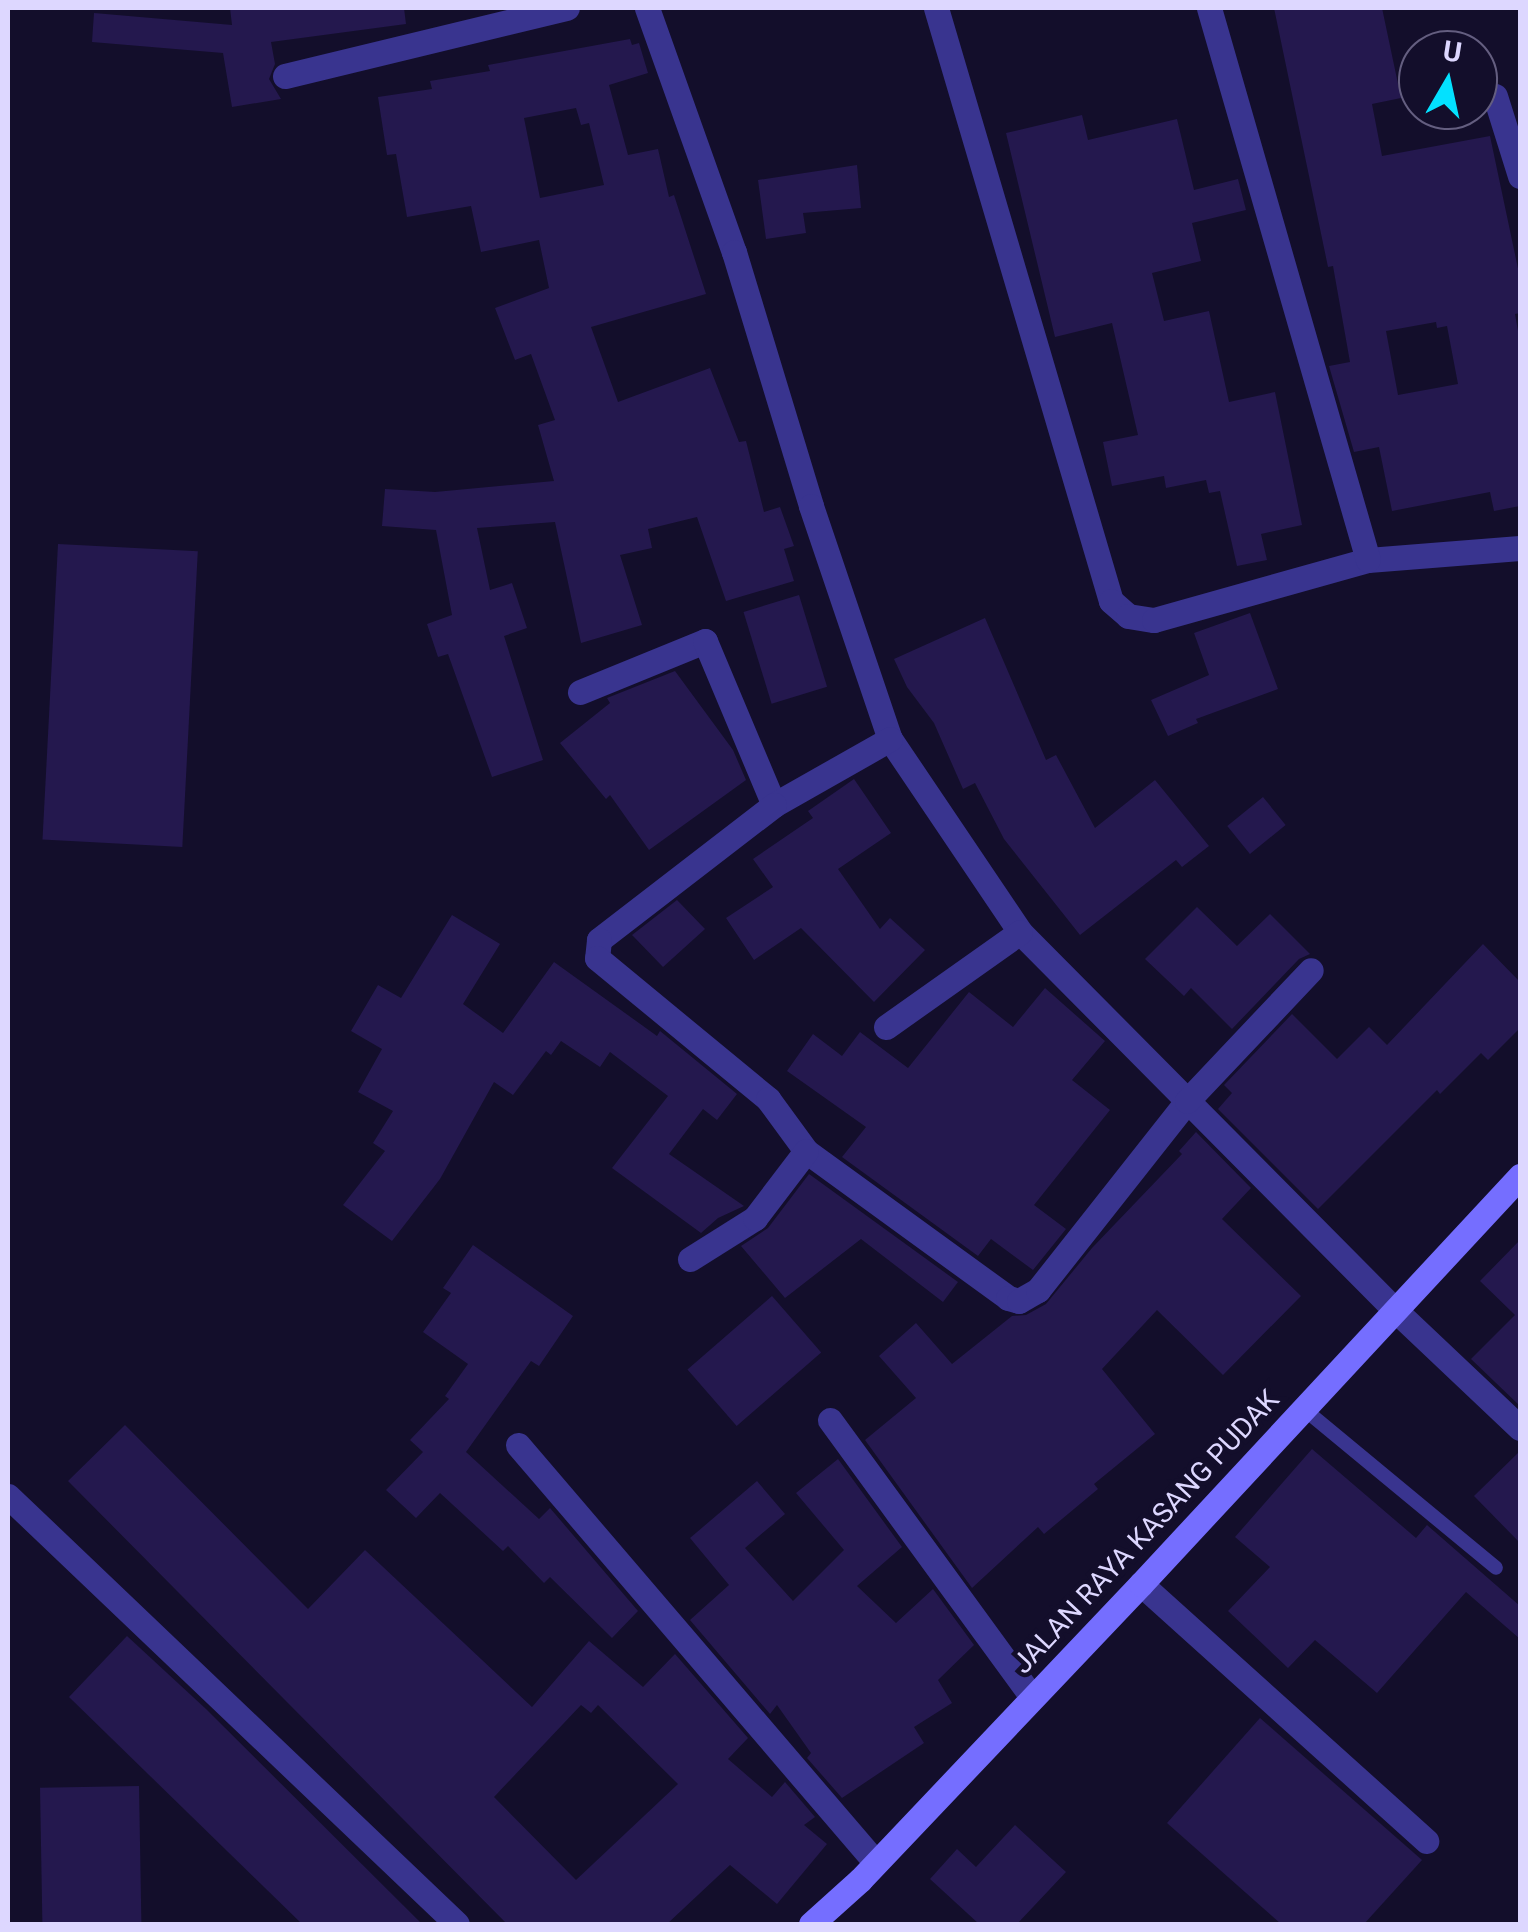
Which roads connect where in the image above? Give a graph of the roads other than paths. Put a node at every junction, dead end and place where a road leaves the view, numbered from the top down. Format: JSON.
{"nodes":[{"id":1,"x":566,"y":8,"type":"edge"},
{"id":2,"x":646,"y":8,"type":"edge"},
{"id":3,"x":936,"y":8,"type":"edge"},
{"id":4,"x":1209,"y":8,"type":"edge"},
{"id":5,"x":285,"y":76,"type":"dead end"},
{"id":6,"x":1498,"y":106,"type":"edge"},
{"id":7,"x":1520,"y":176,"type":"edge"},
{"id":8,"x":1520,"y":548,"type":"edge"},
{"id":9,"x":1368,"y":560,"type":"junction"},
{"id":10,"x":580,"y":692,"type":"dead end"},
{"id":11,"x":890,"y":739,"type":"junction"},
{"id":12,"x":774,"y":805,"type":"junction"},
{"id":13,"x":1020,"y":932,"type":"junction"},
{"id":14,"x":1311,"y":970,"type":"dead end"},
{"id":15,"x":886,"y":1027,"type":"dead end"},
{"id":16,"x":1187,"y":1102,"type":"junction"},
{"id":17,"x":806,"y":1151,"type":"junction"},
{"id":18,"x":1517,"y":1186,"type":"edge"},
{"id":19,"x":690,"y":1258,"type":"dead end"},
{"id":20,"x":1394,"y":1310,"type":"junction"},
{"id":21,"x":1304,"y":1409,"type":"junction"},
{"id":22,"x":830,"y":1420,"type":"dead end"},
{"id":23,"x":1520,"y":1428,"type":"edge"},
{"id":24,"x":518,"y":1445,"type":"dead end"},
{"id":25,"x":8,"y":1496,"type":"edge"},
{"id":26,"x":1496,"y":1568,"type":"dead end"},
{"id":27,"x":1141,"y":1584,"type":"junction"},
{"id":28,"x":1032,"y":1697,"type":"junction"},
{"id":29,"x":1426,"y":1841,"type":"dead end"},
{"id":30,"x":876,"y":1863,"type":"junction"},
{"id":31,"x":457,"y":1924,"type":"edge"},
{"id":32,"x":811,"y":1924,"type":"edge"}],
"edges":[{"from":1,"to":5,"type":"street"},
{"from":2,"to":11,"type":"street"},
{"from":3,"to":9,"type":"street"},
{"from":4,"to":9,"type":"street"},
{"from":6,"to":7,"type":"street"},
{"from":8,"to":9,"type":"street"},
{"from":10,"to":12,"type":"street"},
{"from":11,"to":12,"type":"street"},
{"from":11,"to":13,"type":"street"},
{"from":12,"to":17,"type":"street"},
{"from":13,"to":15,"type":"street"},
{"from":13,"to":16,"type":"street"},
{"from":14,"to":16,"type":"street"},
{"from":16,"to":17,"type":"street"},
{"from":16,"to":20,"type":"street"},
{"from":17,"to":19,"type":"street"},
{"from":18,"to":20,"type":"street","name":"JALAN RAYA KASANG PUDAK"},
{"from":20,"to":21,"type":"street","name":"JALAN RAYA KASANG PUDAK"},
{"from":20,"to":23,"type":"street"},
{"from":21,"to":26,"type":"lane"},
{"from":21,"to":27,"type":"street","name":"JALAN RAYA KASANG PUDAK"},
{"from":22,"to":28,"type":"street"},
{"from":24,"to":30,"type":"street"},
{"from":25,"to":31,"type":"street"},
{"from":27,"to":28,"type":"street","name":"JALAN RAYA KASANG PUDAK"},
{"from":27,"to":29,"type":"street"},
{"from":28,"to":30,"type":"street","name":"JALAN RAYA KASANG PUDAK"},
{"from":30,"to":32,"type":"street","name":"JALAN RAYA KASANG PUDAK"}]}
